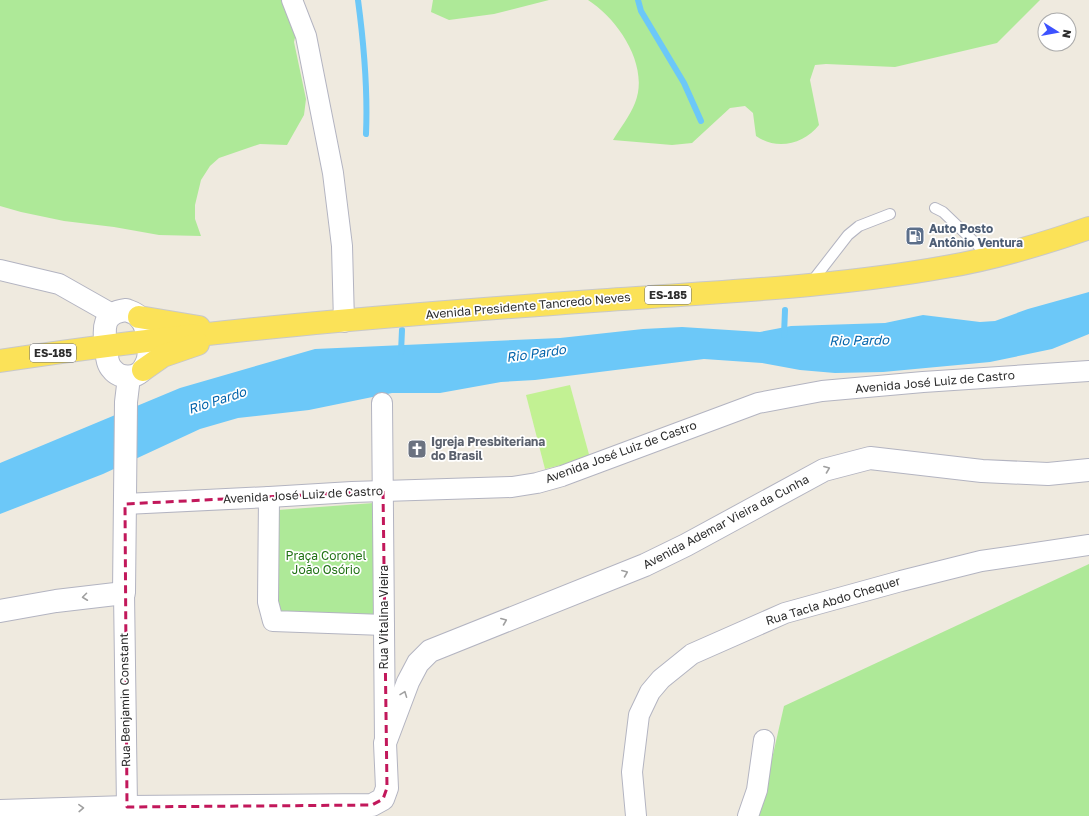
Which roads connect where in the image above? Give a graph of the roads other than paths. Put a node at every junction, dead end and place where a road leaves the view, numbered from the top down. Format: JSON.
{"nodes":[{"id":1,"x":292,"y":0,"type":"edge"},
{"id":2,"x":935,"y":208,"type":"dead end"},
{"id":3,"x":890,"y":214,"type":"dead end"},
{"id":4,"x":1089,"y":228,"type":"edge"},
{"id":5,"x":990,"y":257,"type":"junction"},
{"id":6,"x":0,"y":270,"type":"edge"},
{"id":7,"x":810,"y":284,"type":"junction"},
{"id":8,"x":112,"y":314,"type":"junction"},
{"id":9,"x":139,"y":317,"type":"junction"},
{"id":10,"x":344,"y":322,"type":"junction"},
{"id":11,"x":242,"y":332,"type":"junction"},
{"id":12,"x":138,"y":343,"type":"junction"},
{"id":13,"x":106,"y":347,"type":"junction"},
{"id":14,"x":0,"y":361,"type":"edge"},
{"id":15,"x":1089,"y":370,"type":"edge"},
{"id":16,"x":136,"y":373,"type":"junction"},
{"id":17,"x":382,"y":403,"type":"dead end"},
{"id":18,"x":1089,"y":470,"type":"edge"},
{"id":19,"x":383,"y":490,"type":"junction"},
{"id":20,"x":269,"y":498,"type":"junction"},
{"id":21,"x":125,"y":504,"type":"junction"},
{"id":22,"x":1089,"y":545,"type":"edge"},
{"id":23,"x":124,"y":593,"type":"junction"},
{"id":24,"x":0,"y":611,"type":"edge"},
{"id":25,"x":384,"y":625,"type":"junction"},
{"id":26,"x":764,"y":740,"type":"dead end"},
{"id":27,"x":385,"y":743,"type":"junction"},
{"id":28,"x":127,"y":807,"type":"junction"},
{"id":29,"x":0,"y":811,"type":"edge"},
{"id":30,"x":326,"y":811,"type":"edge"},
{"id":31,"x":58,"y":813,"type":"edge"},
{"id":32,"x":636,"y":816,"type":"edge"},
{"id":33,"x":748,"y":816,"type":"edge"}],
"edges":[{"from":1,"to":10,"type":"street"},
{"from":2,"to":5,"type":"lane"},
{"from":3,"to":7,"type":"lane"},
{"from":4,"to":5,"type":"main road","name":"Avenida Presidente Tancredo Neves","number":"ES-185"},
{"from":5,"to":7,"type":"main road","name":"Avenida Presidente Tancredo Neves","number":"ES-185"},
{"from":6,"to":8,"type":"street"},
{"from":7,"to":10,"type":"main road","name":"Avenida Presidente Tancredo Neves","number":"ES-185"},
{"from":8,"to":9,"type":"street"},
{"from":8,"to":13,"type":"street"},
{"from":9,"to":11,"type":"main road"},
{"from":9,"to":12,"type":"street"},
{"from":10,"to":11,"type":"main road","name":"Avenida Presidente Tancredo Neves","number":"ES-185"},
{"from":11,"to":12,"type":"main road","name":"Avenida Presidente Tancredo Neves","number":"ES-185"},
{"from":11,"to":16,"type":"main road"},
{"from":12,"to":13,"type":"main road","number":"ES-185"},
{"from":12,"to":16,"type":"street"},
{"from":13,"to":14,"type":"main road","number":"ES-185"},
{"from":13,"to":16,"type":"street"},
{"from":15,"to":19,"type":"street","name":"Avenida José Luiz de Castro"},
{"from":16,"to":21,"type":"street"},
{"from":17,"to":19,"type":"street","name":"Rua Vitalina Vieira"},
{"from":27,"to":18,"type":"street","name":"Avenida Ademar Vieira da Cunha","one_way":true},
{"from":19,"to":20,"type":"street","name":"Avenida José Luiz de Castro"},
{"from":19,"to":25,"type":"street","name":"Rua Vitalina Vieira"},
{"from":20,"to":21,"type":"street","name":"Avenida José Luiz de Castro"},
{"from":20,"to":25,"type":"street"},
{"from":21,"to":23,"type":"street"},
{"from":22,"to":32,"type":"street","name":"Rua Tacla Abdo Chequer"},
{"from":23,"to":24,"type":"street","one_way":true},
{"from":23,"to":28,"type":"street","name":"Rua Benjamin Constant"},
{"from":25,"to":27,"type":"street","name":"Rua Vitalina Vieira"},
{"from":26,"to":33,"type":"street"},
{"from":27,"to":30,"type":"street"},
{"from":28,"to":30,"type":"street"},
{"from":31,"to":28,"type":"street","one_way":true},
{"from":29,"to":31,"type":"street"}]}
